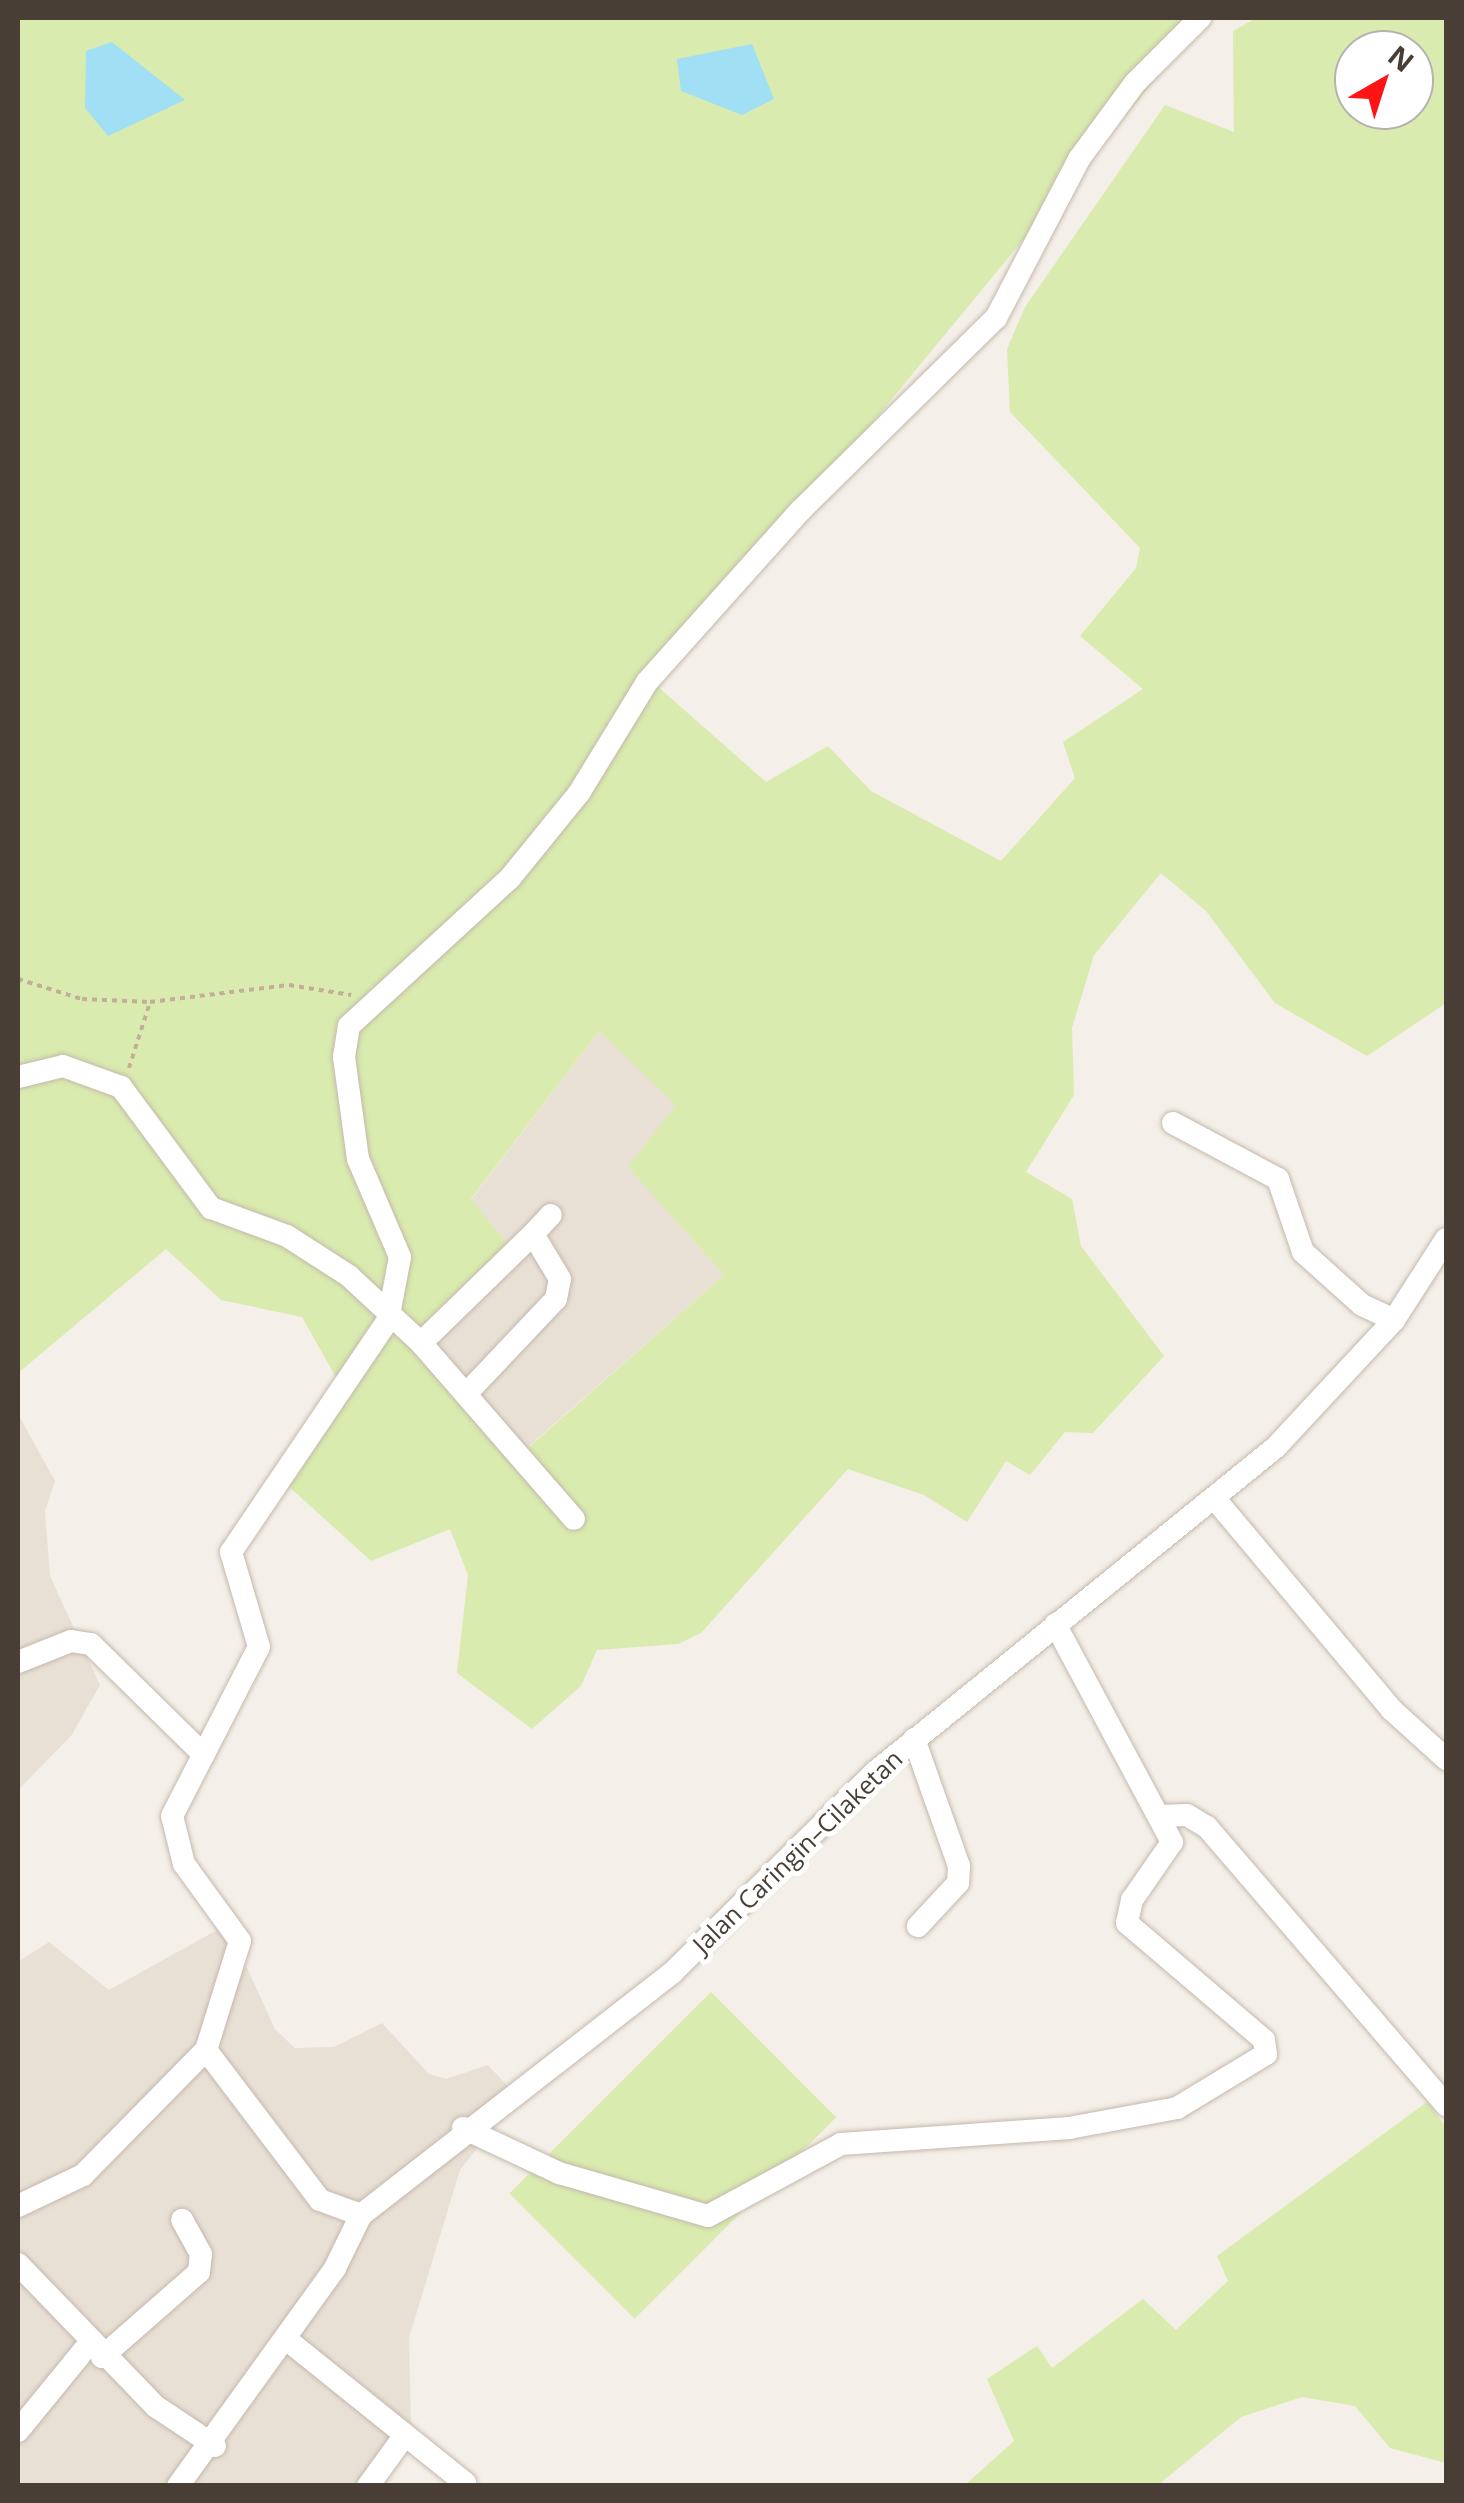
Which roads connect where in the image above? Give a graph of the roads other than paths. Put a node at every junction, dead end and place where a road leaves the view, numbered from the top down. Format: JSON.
{"nodes":[{"id":1,"x":1200,"y":18,"type":"edge"},
{"id":2,"x":18,"y":1077,"type":"edge"},
{"id":3,"x":1173,"y":1123,"type":"dead end"},
{"id":4,"x":552,"y":1215,"type":"dead end"},
{"id":5,"x":532,"y":1234,"type":"junction"},
{"id":6,"x":1446,"y":1239,"type":"edge"},
{"id":7,"x":388,"y":1320,"type":"junction"},
{"id":8,"x":1394,"y":1320,"type":"junction"},
{"id":9,"x":422,"y":1343,"type":"junction"},
{"id":10,"x":467,"y":1393,"type":"junction"},
{"id":11,"x":1215,"y":1500,"type":"junction"},
{"id":12,"x":574,"y":1519,"type":"dead end"},
{"id":13,"x":1055,"y":1624,"type":"junction"},
{"id":14,"x":18,"y":1662,"type":"edge"},
{"id":15,"x":914,"y":1739,"type":"junction"},
{"id":16,"x":204,"y":1755,"type":"junction"},
{"id":17,"x":1446,"y":1759,"type":"edge"},
{"id":18,"x":1159,"y":1816,"type":"junction"},
{"id":19,"x":918,"y":1926,"type":"dead end"},
{"id":20,"x":206,"y":2050,"type":"junction"},
{"id":21,"x":1446,"y":2105,"type":"edge"},
{"id":22,"x":463,"y":2128,"type":"junction"},
{"id":23,"x":18,"y":2206,"type":"edge"},
{"id":24,"x":361,"y":2215,"type":"junction"},
{"id":25,"x":182,"y":2220,"type":"dead end"},
{"id":26,"x":18,"y":2264,"type":"edge"},
{"id":27,"x":286,"y":2339,"type":"junction"},
{"id":28,"x":95,"y":2350,"type":"junction"},
{"id":29,"x":18,"y":2431,"type":"edge"},
{"id":30,"x":405,"y":2435,"type":"junction"},
{"id":31,"x":215,"y":2446,"type":"junction"},
{"id":32,"x":465,"y":2483,"type":"edge"},
{"id":33,"x":178,"y":2486,"type":"edge"},
{"id":34,"x":368,"y":2486,"type":"edge"}],
"edges":[{"from":1,"to":7,"type":"street"},
{"from":2,"to":7,"type":"street"},
{"from":3,"to":8,"type":"street"},
{"from":4,"to":5,"type":"street"},
{"from":5,"to":9,"type":"street"},
{"from":5,"to":10,"type":"street"},
{"from":6,"to":8,"type":"street","name":"Jalan Caringin–Cilaketan"},
{"from":7,"to":9,"type":"street"},
{"from":7,"to":16,"type":"street"},
{"from":8,"to":11,"type":"street","name":"Jalan Caringin–Cilaketan"},
{"from":9,"to":10,"type":"street"},
{"from":10,"to":12,"type":"street"},
{"from":11,"to":13,"type":"street","name":"Jalan Caringin–Cilaketan"},
{"from":11,"to":17,"type":"street"},
{"from":13,"to":15,"type":"street","name":"Jalan Caringin–Cilaketan"},
{"from":13,"to":18,"type":"street"},
{"from":14,"to":16,"type":"street"},
{"from":15,"to":19,"type":"street"},
{"from":15,"to":22,"type":"street","name":"Jalan Caringin–Cilaketan"},
{"from":16,"to":20,"type":"street"},
{"from":18,"to":21,"type":"street"},
{"from":18,"to":22,"type":"street"},
{"from":20,"to":23,"type":"street"},
{"from":20,"to":24,"type":"street"},
{"from":22,"to":24,"type":"street","name":"Jalan Caringin–Cilaketan"},
{"from":24,"to":27,"type":"street","name":"Jalan Caringin–Cilaketan"},
{"from":25,"to":28,"type":"street"},
{"from":26,"to":28,"type":"street"},
{"from":27,"to":30,"type":"street"},
{"from":27,"to":31,"type":"street","name":"Jalan Caringin–Cilaketan"},
{"from":28,"to":29,"type":"street"},
{"from":28,"to":31,"type":"street"},
{"from":30,"to":32,"type":"street"},
{"from":30,"to":34,"type":"street"},
{"from":31,"to":33,"type":"street","name":"Jalan Caringin–Cilaketan"}]}
